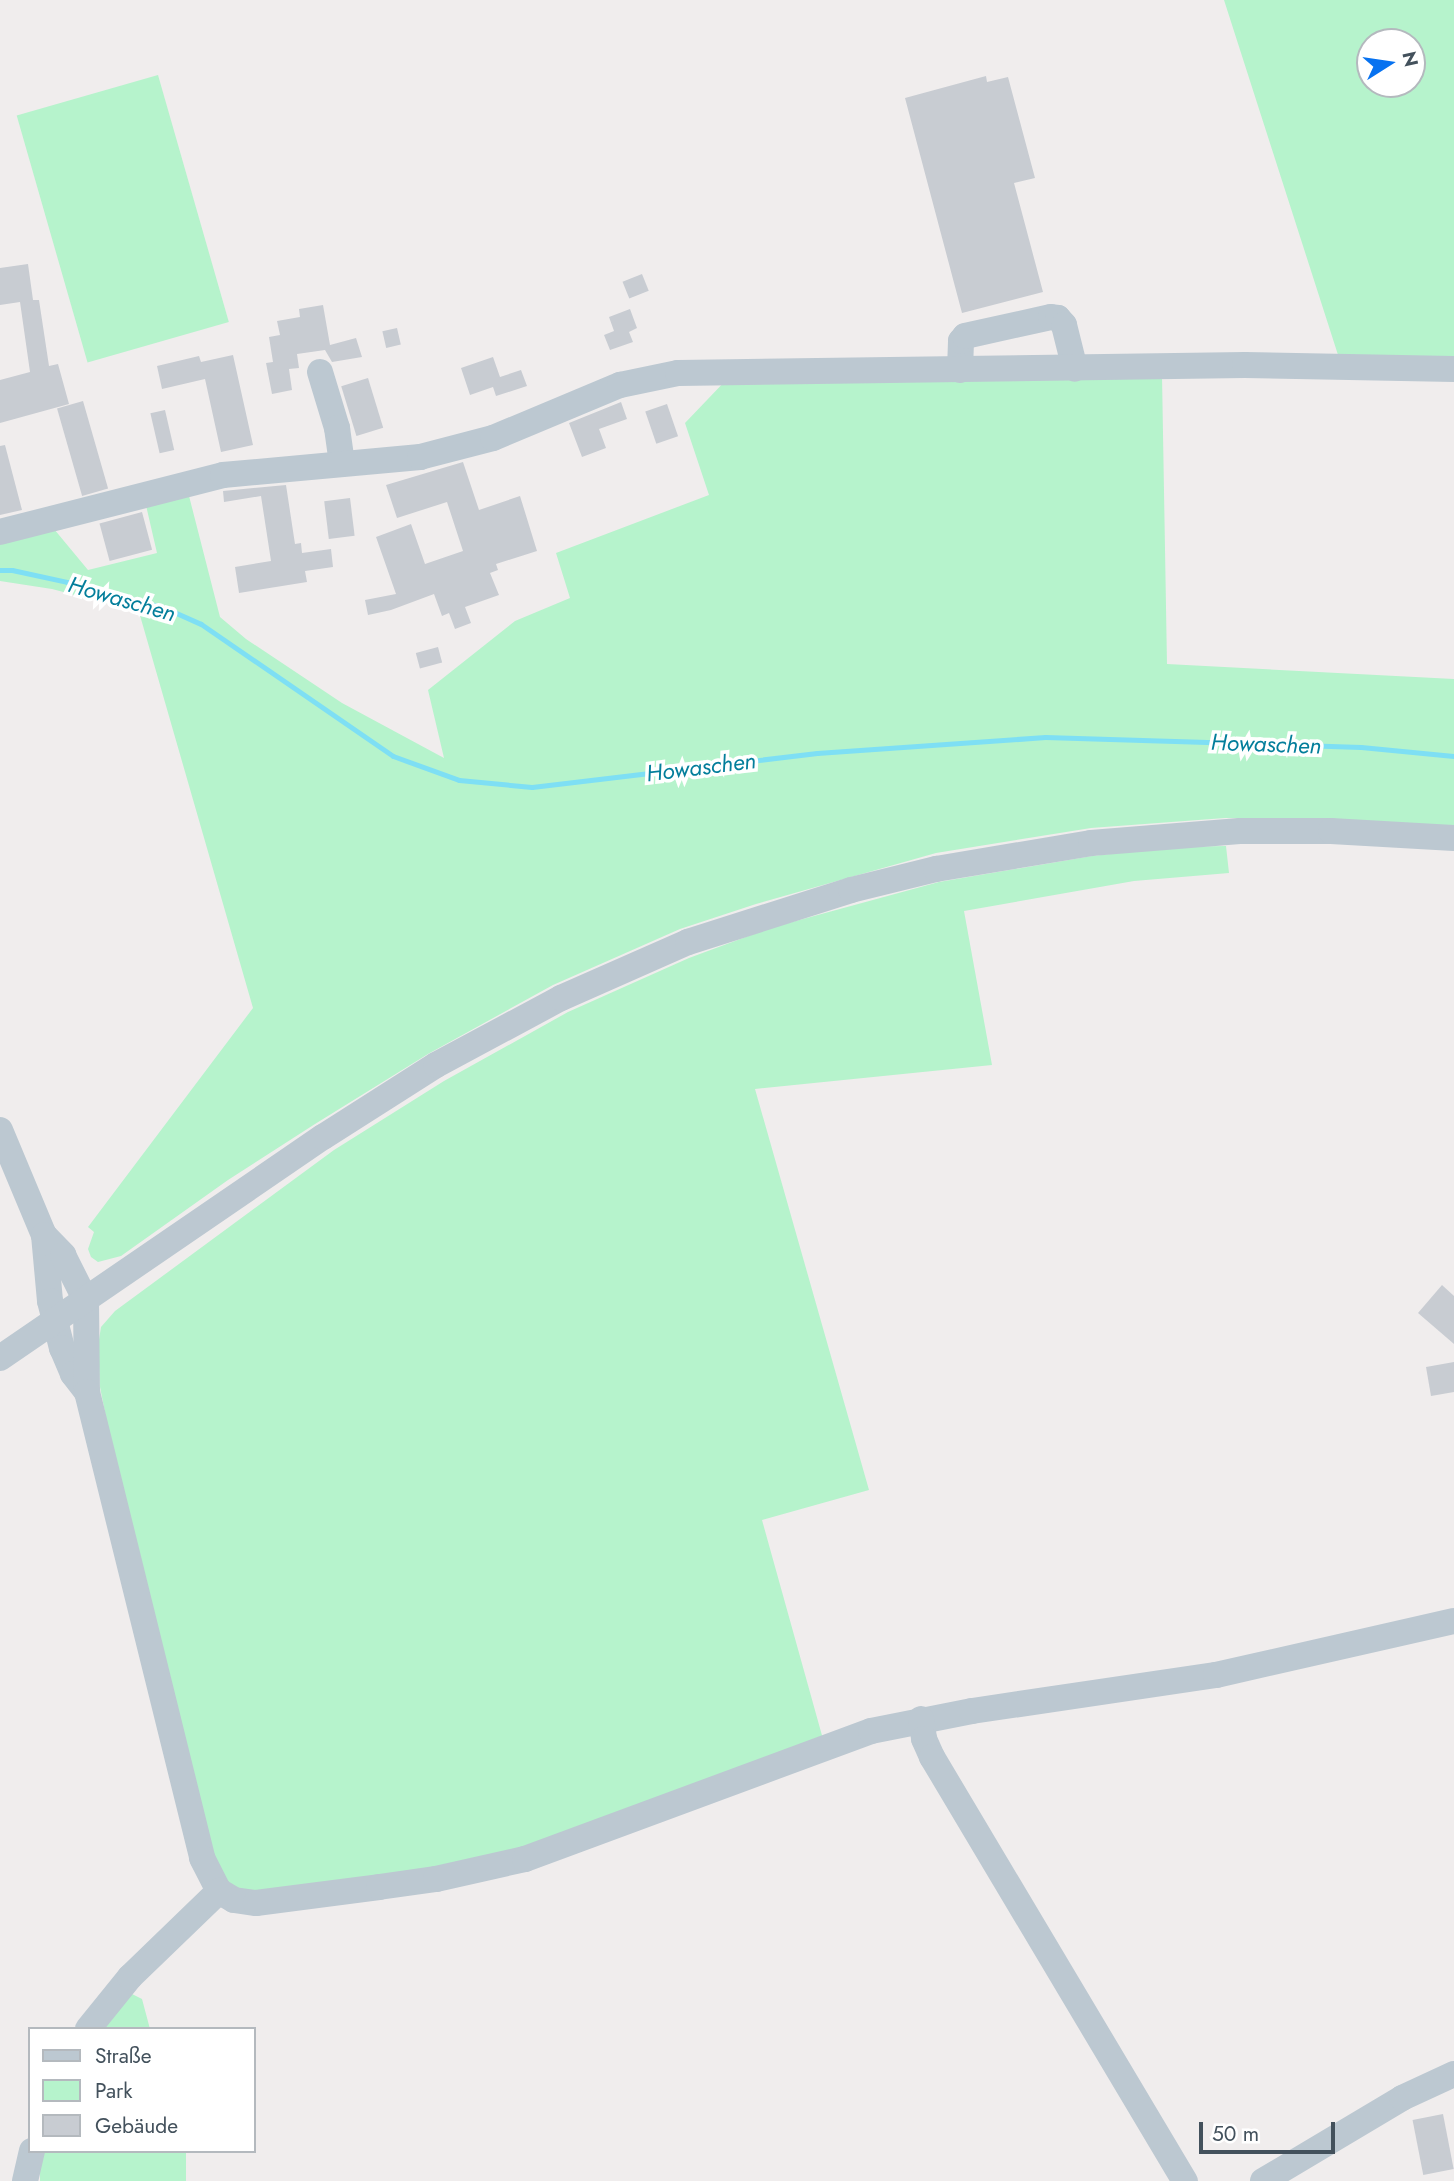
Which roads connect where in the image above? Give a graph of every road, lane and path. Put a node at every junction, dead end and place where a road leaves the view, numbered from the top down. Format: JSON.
{"nodes":[{"id":1,"x":1076,"y":369,"type":"junction"},
{"id":2,"x":1454,"y":369,"type":"edge"},
{"id":3,"x":960,"y":370,"type":"junction"},
{"id":4,"x":320,"y":372,"type":"dead end"},
{"id":5,"x":342,"y":464,"type":"junction"},
{"id":6,"x":0,"y":532,"type":"edge"},
{"id":7,"x":1454,"y":838,"type":"edge"},
{"id":8,"x":0,"y":1130,"type":"edge"},
{"id":9,"x":44,"y":1235,"type":"junction"},
{"id":10,"x":86,"y":1301,"type":"junction"},
{"id":11,"x":54,"y":1322,"type":"junction"},
{"id":12,"x":0,"y":1357,"type":"edge"},
{"id":13,"x":87,"y":1392,"type":"junction"},
{"id":14,"x":1454,"y":1621,"type":"edge"},
{"id":15,"x":921,"y":1719,"type":"junction"},
{"id":16,"x":219,"y":1891,"type":"junction"},
{"id":17,"x":90,"y":2027,"type":"edge"},
{"id":18,"x":1454,"y":2074,"type":"edge"},
{"id":19,"x":32,"y":2153,"type":"edge"},
{"id":20,"x":25,"y":2181,"type":"edge"},
{"id":21,"x":1185,"y":2181,"type":"edge"},
{"id":22,"x":1263,"y":2181,"type":"edge"}],
"edges":[{"from":1,"to":2,"type":"street"},
{"from":1,"to":3,"type":"street"},
{"from":1,"to":3,"type":"street"},
{"from":3,"to":5,"type":"street"},
{"from":4,"to":5,"type":"street"},
{"from":5,"to":6,"type":"street"},
{"from":7,"to":10,"type":"street"},
{"from":8,"to":9,"type":"street"},
{"from":9,"to":10,"type":"street"},
{"from":9,"to":11,"type":"street"},
{"from":10,"to":11,"type":"street"},
{"from":10,"to":13,"type":"street"},
{"from":11,"to":12,"type":"street"},
{"from":11,"to":13,"type":"street"},
{"from":13,"to":16,"type":"street"},
{"from":14,"to":15,"type":"street"},
{"from":15,"to":16,"type":"street"},
{"from":15,"to":21,"type":"street"},
{"from":16,"to":17,"type":"street"},
{"from":18,"to":22,"type":"street"},
{"from":19,"to":20,"type":"street"}]}
